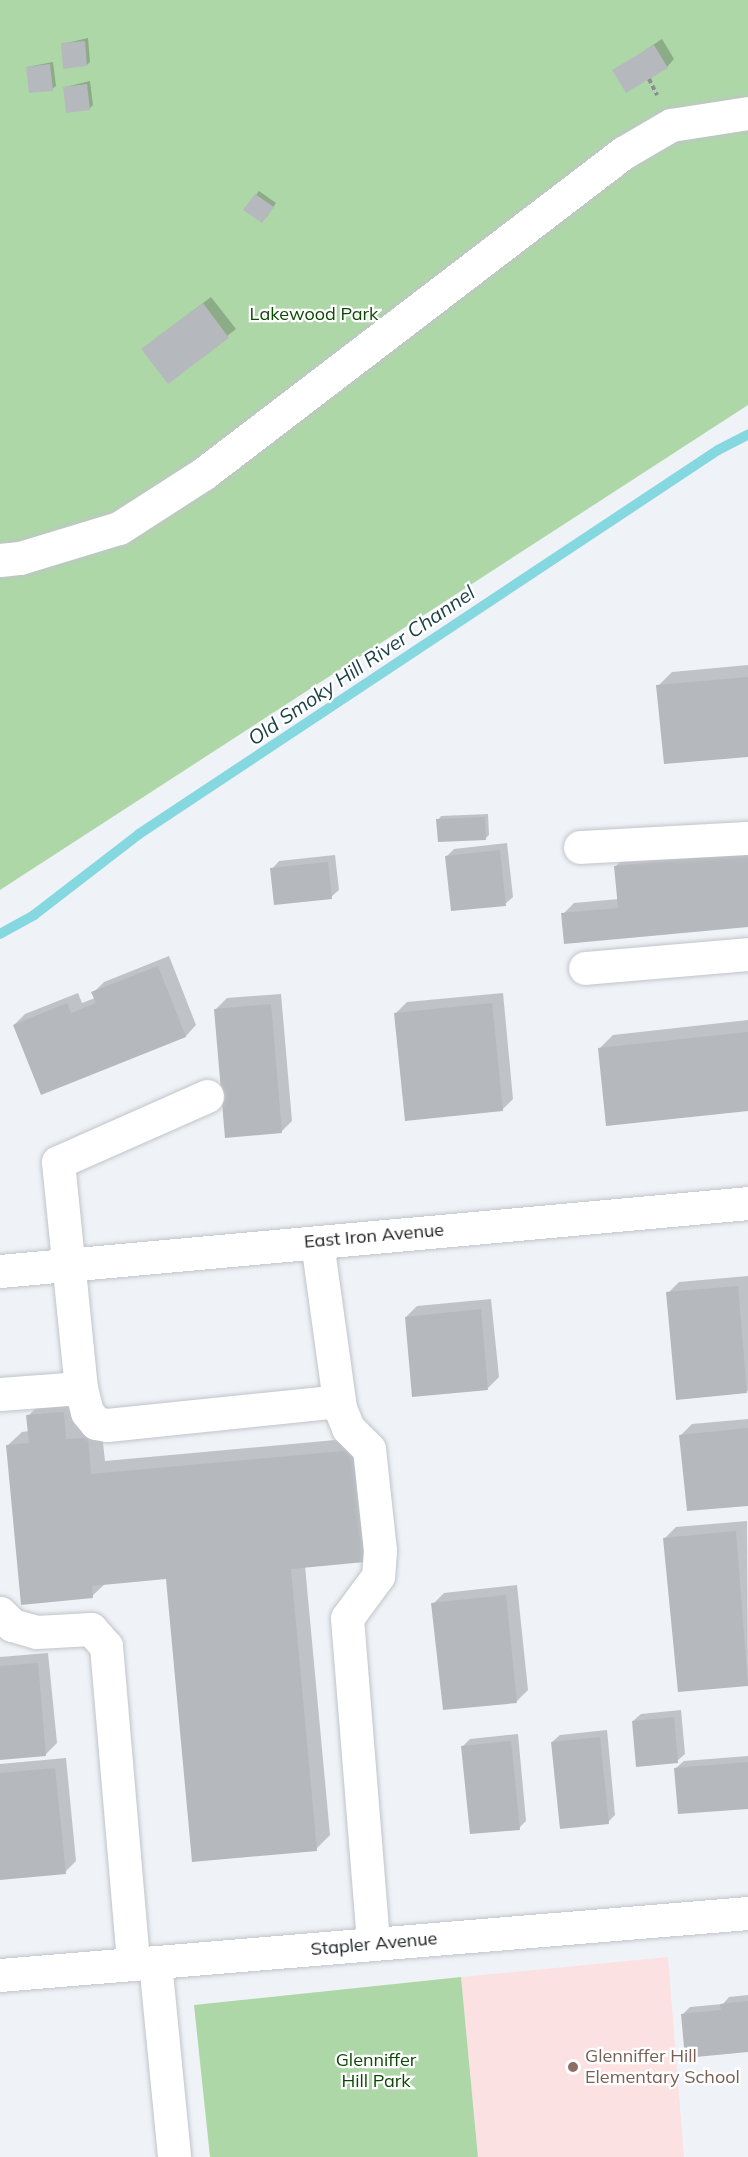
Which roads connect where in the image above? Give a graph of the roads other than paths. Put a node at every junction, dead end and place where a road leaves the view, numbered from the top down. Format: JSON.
{"nodes":[{"id":1,"x":748,"y":113,"type":"edge"},
{"id":2,"x":0,"y":560,"type":"edge"},
{"id":3,"x":748,"y":838,"type":"edge"},
{"id":4,"x":580,"y":847,"type":"dead end"},
{"id":5,"x":748,"y":954,"type":"edge"},
{"id":6,"x":585,"y":968,"type":"dead end"},
{"id":7,"x":207,"y":1096,"type":"dead end"},
{"id":8,"x":748,"y":1203,"type":"edge"},
{"id":9,"x":317,"y":1242,"type":"junction"},
{"id":10,"x":69,"y":1264,"type":"junction"},
{"id":11,"x":0,"y":1270,"type":"edge"},
{"id":12,"x":81,"y":1388,"type":"junction"},
{"id":13,"x":0,"y":1394,"type":"edge"},
{"id":14,"x":339,"y":1401,"type":"junction"},
{"id":15,"x":0,"y":1613,"type":"edge"},
{"id":16,"x":748,"y":1913,"type":"edge"},
{"id":17,"x":373,"y":1944,"type":"junction"},
{"id":18,"x":144,"y":1963,"type":"junction"},
{"id":19,"x":0,"y":1975,"type":"edge"},
{"id":20,"x":174,"y":2157,"type":"edge"}],
"edges":[{"from":1,"to":2,"type":"street"},
{"from":3,"to":4,"type":"street"},
{"from":5,"to":6,"type":"street"},
{"from":7,"to":10,"type":"street"},
{"from":8,"to":9,"type":"street","name":"East Iron Avenue"},
{"from":9,"to":10,"type":"street","name":"East Iron Avenue"},
{"from":9,"to":14,"type":"street"},
{"from":10,"to":11,"type":"street","name":"East Iron Avenue"},
{"from":10,"to":12,"type":"street"},
{"from":12,"to":13,"type":"street"},
{"from":12,"to":14,"type":"street"},
{"from":14,"to":17,"type":"street"},
{"from":15,"to":18,"type":"street"},
{"from":16,"to":17,"type":"street","name":"Stapler Avenue"},
{"from":17,"to":18,"type":"street","name":"Stapler Avenue"},
{"from":18,"to":19,"type":"street","name":"Stapler Avenue"},
{"from":18,"to":20,"type":"street"}]}
